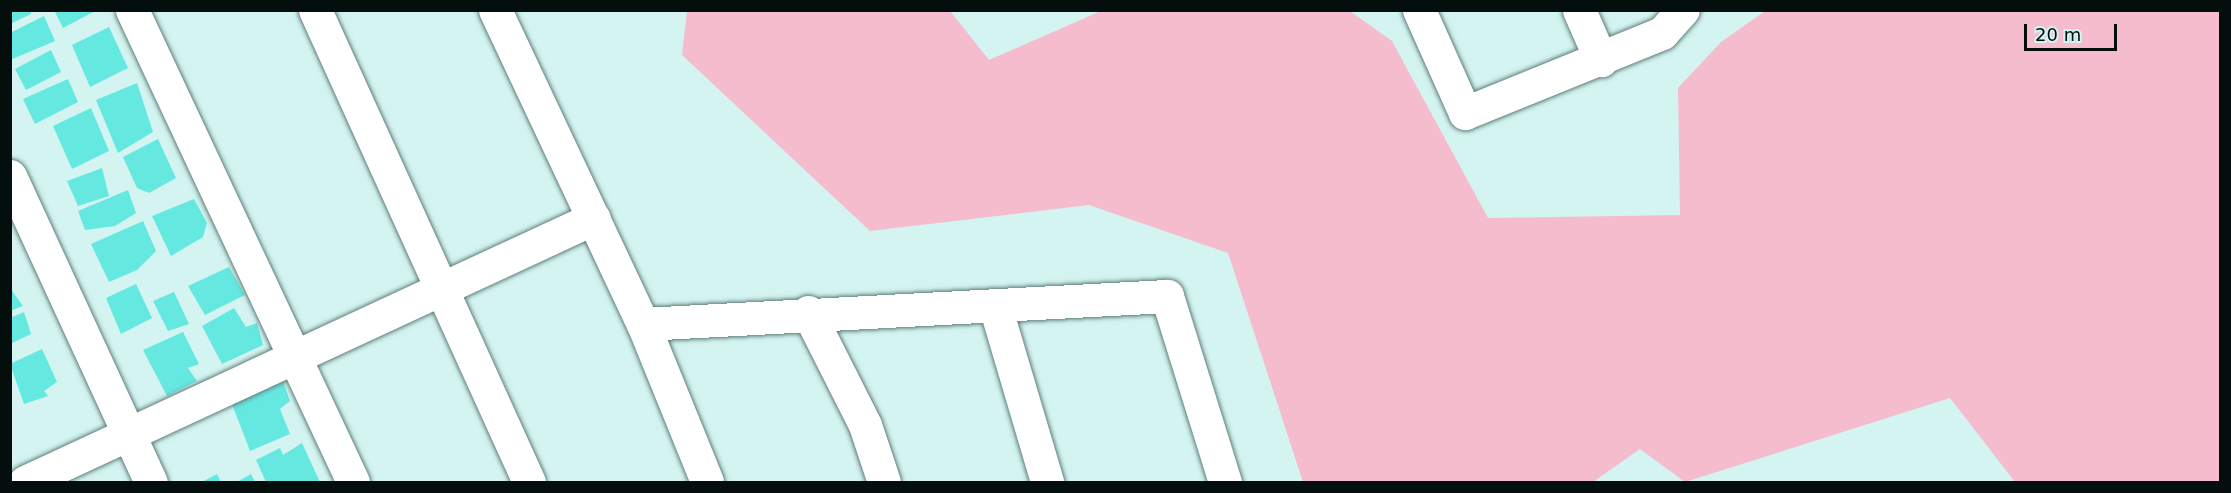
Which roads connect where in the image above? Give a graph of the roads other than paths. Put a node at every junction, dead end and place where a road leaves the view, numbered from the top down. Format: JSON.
{"nodes":[{"id":1,"x":132,"y":10,"type":"edge"},
{"id":2,"x":315,"y":10,"type":"edge"},
{"id":3,"x":495,"y":10,"type":"edge"},
{"id":4,"x":1419,"y":10,"type":"edge"},
{"id":5,"x":1579,"y":10,"type":"edge"},
{"id":6,"x":1683,"y":10,"type":"edge"},
{"id":7,"x":1601,"y":60,"type":"junction"},
{"id":8,"x":10,"y":176,"type":"edge"},
{"id":9,"x":594,"y":218,"type":"junction"},
{"id":10,"x":443,"y":288,"type":"junction"},
{"id":11,"x":995,"y":306,"type":"junction"},
{"id":12,"x":808,"y":312,"type":"junction"},
{"id":13,"x":643,"y":324,"type":"junction"},
{"id":14,"x":292,"y":358,"type":"junction"},
{"id":15,"x":129,"y":434,"type":"junction"},
{"id":16,"x":25,"y":483,"type":"edge"},
{"id":17,"x":151,"y":483,"type":"edge"},
{"id":18,"x":353,"y":483,"type":"edge"},
{"id":19,"x":529,"y":483,"type":"edge"},
{"id":20,"x":707,"y":483,"type":"edge"},
{"id":21,"x":884,"y":483,"type":"edge"},
{"id":22,"x":1047,"y":483,"type":"edge"},
{"id":23,"x":1225,"y":483,"type":"edge"}],
"edges":[{"from":1,"to":14,"type":"street"},
{"from":2,"to":10,"type":"street"},
{"from":3,"to":9,"type":"street"},
{"from":4,"to":7,"type":"street"},
{"from":5,"to":7,"type":"street"},
{"from":6,"to":7,"type":"street"},
{"from":8,"to":15,"type":"street"},
{"from":9,"to":10,"type":"street"},
{"from":9,"to":13,"type":"street"},
{"from":10,"to":14,"type":"street"},
{"from":10,"to":19,"type":"street"},
{"from":11,"to":12,"type":"street"},
{"from":11,"to":22,"type":"street"},
{"from":11,"to":23,"type":"street"},
{"from":12,"to":13,"type":"street"},
{"from":12,"to":21,"type":"street"},
{"from":13,"to":20,"type":"street"},
{"from":14,"to":15,"type":"street"},
{"from":14,"to":18,"type":"street"},
{"from":15,"to":16,"type":"street"},
{"from":15,"to":17,"type":"street"}]}
